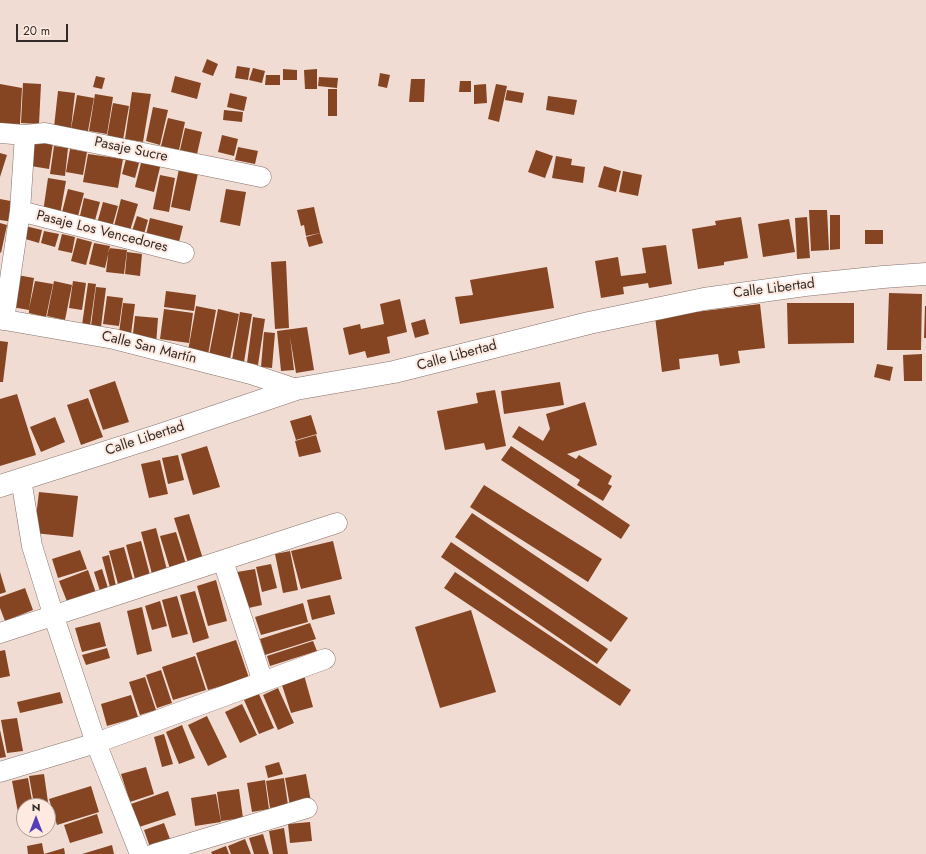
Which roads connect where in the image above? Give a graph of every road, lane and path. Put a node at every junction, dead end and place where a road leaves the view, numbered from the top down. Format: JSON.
{"nodes":[{"id":1,"x":0,"y":133,"type":"edge"},
{"id":2,"x":25,"y":134,"type":"junction"},
{"id":3,"x":261,"y":177,"type":"dead end"},
{"id":4,"x":20,"y":211,"type":"junction"},
{"id":5,"x":184,"y":253,"type":"dead end"},
{"id":6,"x":926,"y":274,"type":"edge"},
{"id":7,"x":2,"y":319,"type":"edge"},
{"id":8,"x":296,"y":389,"type":"junction"},
{"id":9,"x":21,"y":479,"type":"junction"},
{"id":10,"x":0,"y":486,"type":"edge"},
{"id":11,"x":337,"y":523,"type":"dead end"},
{"id":12,"x":223,"y":561,"type":"junction"},
{"id":13,"x":54,"y":616,"type":"junction"},
{"id":14,"x":0,"y":633,"type":"edge"},
{"id":15,"x":325,"y":660,"type":"dead end"},
{"id":16,"x":263,"y":682,"type":"junction"},
{"id":17,"x":96,"y":743,"type":"junction"},
{"id":18,"x":0,"y":772,"type":"edge"},
{"id":19,"x":307,"y":808,"type":"dead end"},
{"id":20,"x":140,"y":854,"type":"edge"},
{"id":21,"x":154,"y":854,"type":"edge"}],
"edges":[{"from":1,"to":2,"type":"street","name":"Pasaje Sucre"},
{"from":2,"to":3,"type":"street","name":"Pasaje Sucre"},
{"from":2,"to":4,"type":"street"},
{"from":4,"to":5,"type":"street","name":"Pasaje Los Vencedores"},
{"from":4,"to":7,"type":"street"},
{"from":6,"to":8,"type":"street","name":"Calle Libertad"},
{"from":7,"to":8,"type":"street","name":"Calle San Martín"},
{"from":8,"to":9,"type":"street","name":"Calle Libertad"},
{"from":9,"to":10,"type":"street","name":"Calle Libertad"},
{"from":9,"to":13,"type":"street"},
{"from":11,"to":12,"type":"street"},
{"from":12,"to":13,"type":"street"},
{"from":12,"to":16,"type":"street"},
{"from":13,"to":14,"type":"street"},
{"from":13,"to":17,"type":"street"},
{"from":15,"to":16,"type":"street"},
{"from":16,"to":17,"type":"street"},
{"from":17,"to":18,"type":"street"},
{"from":17,"to":20,"type":"street"},
{"from":19,"to":21,"type":"street"}]}
